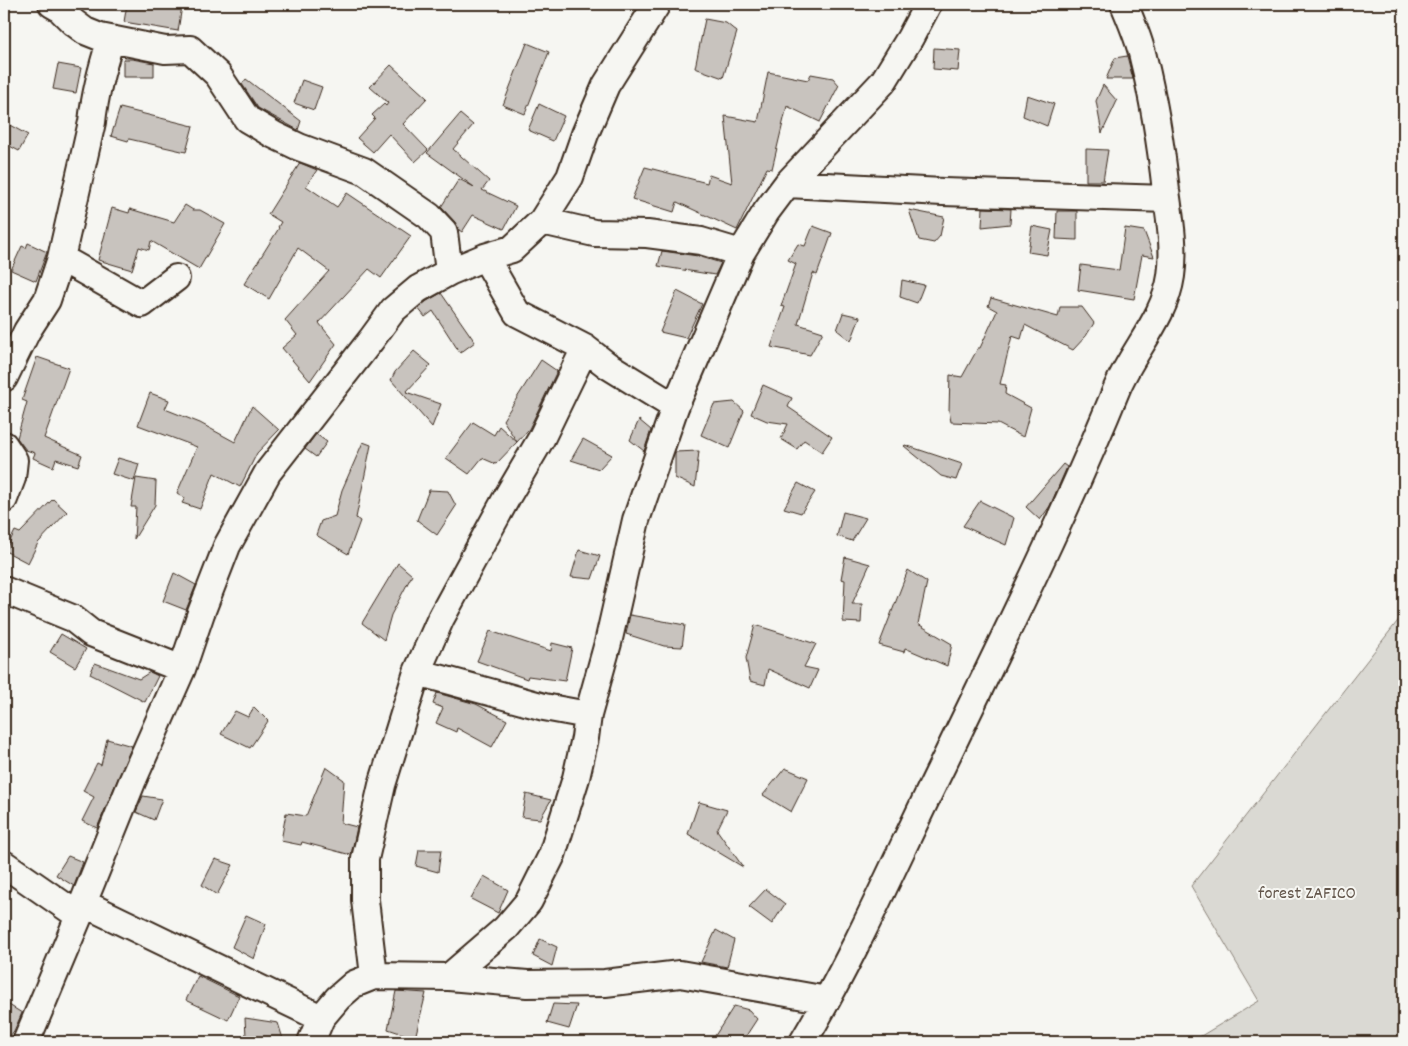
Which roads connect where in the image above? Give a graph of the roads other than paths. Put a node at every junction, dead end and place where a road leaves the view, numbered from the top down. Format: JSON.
{"nodes":[{"id":1,"x":52,"y":4,"type":"edge"},
{"id":2,"x":657,"y":4,"type":"edge"},
{"id":3,"x":928,"y":4,"type":"edge"},
{"id":4,"x":1124,"y":4,"type":"edge"},
{"id":5,"x":111,"y":39,"type":"junction"},
{"id":6,"x":787,"y":184,"type":"junction"},
{"id":7,"x":1167,"y":199,"type":"junction"},
{"id":8,"x":542,"y":221,"type":"junction"},
{"id":9,"x":741,"y":252,"type":"junction"},
{"id":10,"x":484,"y":257,"type":"junction"},
{"id":11,"x":61,"y":258,"type":"junction"},
{"id":12,"x":449,"y":272,"type":"junction"},
{"id":13,"x":176,"y":278,"type":"dead end"},
{"id":14,"x":585,"y":348,"type":"junction"},
{"id":15,"x":4,"y":378,"type":"edge"},
{"id":16,"x":675,"y":407,"type":"junction"},
{"id":17,"x":4,"y":446,"type":"edge"},
{"id":18,"x":4,"y":500,"type":"edge"},
{"id":19,"x":4,"y":590,"type":"edge"},
{"id":20,"x":182,"y":669,"type":"junction"},
{"id":21,"x":417,"y":672,"type":"junction"},
{"id":22,"x":588,"y":714,"type":"junction"},
{"id":23,"x":4,"y":864,"type":"edge"},
{"id":24,"x":81,"y":910,"type":"junction"},
{"id":25,"x":374,"y":976,"type":"junction"},
{"id":26,"x":449,"y":977,"type":"junction"},
{"id":27,"x":827,"y":1000,"type":"junction"},
{"id":28,"x":321,"y":1018,"type":"junction"},
{"id":29,"x":26,"y":1042,"type":"edge"},
{"id":30,"x":311,"y":1042,"type":"edge"},
{"id":31,"x":803,"y":1042,"type":"edge"}],
"edges":[{"from":1,"to":5,"type":"street"},
{"from":2,"to":8,"type":"street"},
{"from":3,"to":6,"type":"street"},
{"from":4,"to":7,"type":"street"},
{"from":5,"to":11,"type":"street"},
{"from":5,"to":12,"type":"street"},
{"from":6,"to":7,"type":"street"},
{"from":6,"to":9,"type":"street"},
{"from":7,"to":27,"type":"street"},
{"from":8,"to":9,"type":"street"},
{"from":8,"to":10,"type":"street"},
{"from":9,"to":16,"type":"street"},
{"from":10,"to":12,"type":"street"},
{"from":10,"to":14,"type":"street"},
{"from":11,"to":13,"type":"street"},
{"from":11,"to":15,"type":"street"},
{"from":12,"to":20,"type":"street"},
{"from":14,"to":16,"type":"street"},
{"from":14,"to":21,"type":"street"},
{"from":16,"to":22,"type":"street"},
{"from":17,"to":18,"type":"street"},
{"from":19,"to":20,"type":"street"},
{"from":20,"to":24,"type":"street"},
{"from":21,"to":22,"type":"street"},
{"from":21,"to":25,"type":"street"},
{"from":22,"to":26,"type":"street"},
{"from":23,"to":24,"type":"street"},
{"from":24,"to":28,"type":"street"},
{"from":24,"to":29,"type":"street"},
{"from":25,"to":26,"type":"street"},
{"from":25,"to":28,"type":"street"},
{"from":26,"to":27,"type":"street"},
{"from":27,"to":31,"type":"street"},
{"from":28,"to":30,"type":"street"}]}
